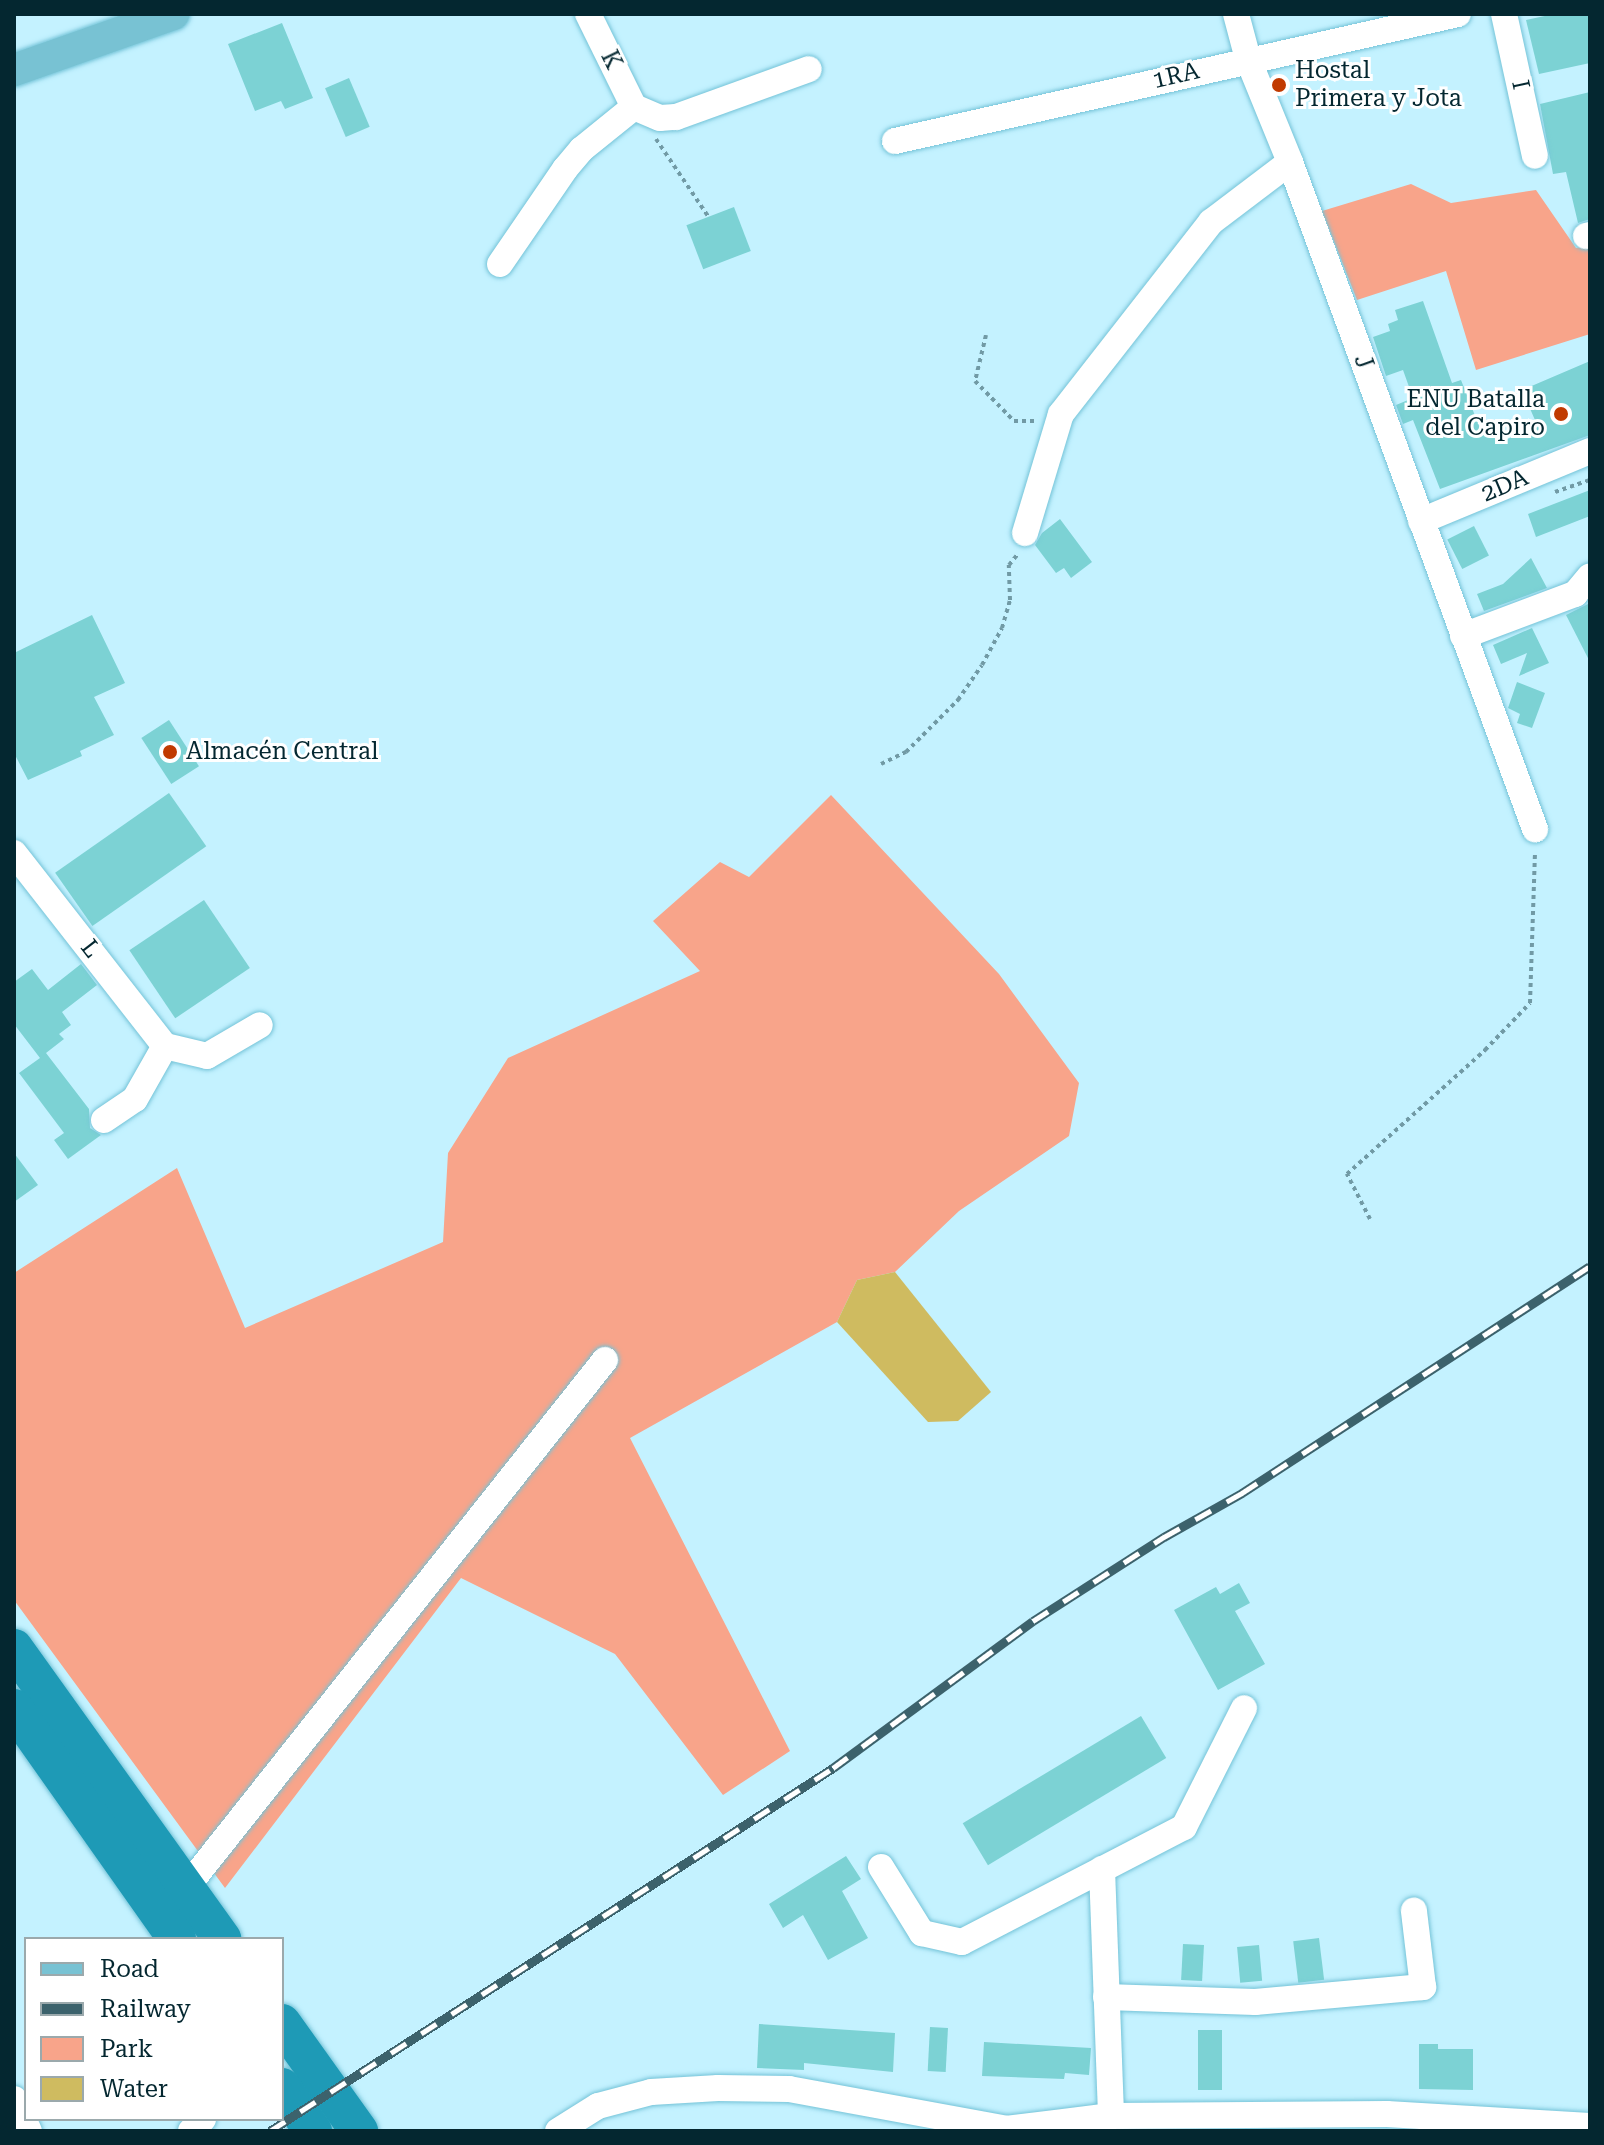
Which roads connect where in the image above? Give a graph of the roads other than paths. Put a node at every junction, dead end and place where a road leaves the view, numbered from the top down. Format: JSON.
{"nodes":[{"id":1,"x":173,"y":14,"type":"edge"},
{"id":2,"x":588,"y":14,"type":"edge"},
{"id":3,"x":1236,"y":14,"type":"edge"},
{"id":4,"x":1458,"y":14,"type":"edge"},
{"id":5,"x":1504,"y":14,"type":"edge"},
{"id":6,"x":1248,"y":59,"type":"junction"},
{"id":7,"x":809,"y":69,"type":"dead end"},
{"id":8,"x":14,"y":70,"type":"edge"},
{"id":9,"x":634,"y":107,"type":"junction"},
{"id":10,"x":895,"y":141,"type":"dead end"},
{"id":11,"x":1535,"y":156,"type":"dead end"},
{"id":12,"x":1290,"y":162,"type":"junction"},
{"id":13,"x":500,"y":264,"type":"dead end"},
{"id":14,"x":1590,"y":451,"type":"edge"},
{"id":15,"x":1421,"y":521,"type":"junction"},
{"id":16,"x":1025,"y":533,"type":"road end"},
{"id":17,"x":1590,"y":576,"type":"edge"},
{"id":18,"x":1463,"y":636,"type":"junction"},
{"id":19,"x":1535,"y":829,"type":"road end"},
{"id":20,"x":14,"y":853,"type":"edge"},
{"id":21,"x":260,"y":1025,"type":"dead end"},
{"id":22,"x":165,"y":1046,"type":"junction"},
{"id":23,"x":104,"y":1120,"type":"dead end"},
{"id":24,"x":605,"y":1360,"type":"dead end"},
{"id":25,"x":14,"y":1648,"type":"edge"},
{"id":26,"x":14,"y":1708,"type":"edge"},
{"id":27,"x":1244,"y":1708,"type":"dead end"},
{"id":28,"x":881,"y":1867,"type":"dead end"},
{"id":29,"x":1102,"y":1869,"type":"junction"},
{"id":30,"x":186,"y":1888,"type":"junction"},
{"id":31,"x":1414,"y":1911,"type":"dead end"},
{"id":32,"x":176,"y":1937,"type":"edge"},
{"id":33,"x":220,"y":1937,"type":"edge"},
{"id":34,"x":1106,"y":1997,"type":"junction"},
{"id":35,"x":284,"y":2026,"type":"edge"},
{"id":36,"x":284,"y":2090,"type":"edge"},
{"id":37,"x":14,"y":2099,"type":"edge"},
{"id":38,"x":1111,"y":2116,"type":"junction"},
{"id":39,"x":24,"y":2120,"type":"edge"},
{"id":40,"x":1590,"y":2126,"type":"edge"},
{"id":41,"x":313,"y":2131,"type":"edge"},
{"id":42,"x":359,"y":2131,"type":"edge"},
{"id":43,"x":558,"y":2131,"type":"edge"}],
"edges":[{"from":1,"to":8,"type":"main road"},
{"from":2,"to":9,"type":"street","name":"K"},
{"from":3,"to":6,"type":"street","name":"J"},
{"from":4,"to":6,"type":"street","name":"1RA"},
{"from":5,"to":11,"type":"street","name":"I"},
{"from":6,"to":10,"type":"street","name":"1RA"},
{"from":6,"to":12,"type":"street","name":"J"},
{"from":7,"to":9,"type":"street"},
{"from":9,"to":13,"type":"street"},
{"from":12,"to":15,"type":"street","name":"J"},
{"from":12,"to":16,"type":"street"},
{"from":14,"to":15,"type":"street","name":"2DA"},
{"from":15,"to":18,"type":"street","name":"J"},
{"from":17,"to":18,"type":"street"},
{"from":18,"to":19,"type":"street","name":"J"},
{"from":20,"to":22,"type":"street","name":"L"},
{"from":21,"to":22,"type":"street"},
{"from":22,"to":23,"type":"street"},
{"from":24,"to":30,"type":"street"},
{"from":25,"to":30,"type":"highway"},
{"from":26,"to":32,"type":"highway"},
{"from":27,"to":29,"type":"street"},
{"from":28,"to":29,"type":"street"},
{"from":29,"to":34,"type":"street"},
{"from":30,"to":33,"type":"highway"},
{"from":31,"to":34,"type":"street"},
{"from":34,"to":38,"type":"street"},
{"from":35,"to":42,"type":"highway"},
{"from":36,"to":41,"type":"highway"},
{"from":37,"to":39,"type":"street"},
{"from":38,"to":40,"type":"street"},
{"from":38,"to":43,"type":"street"}]}
